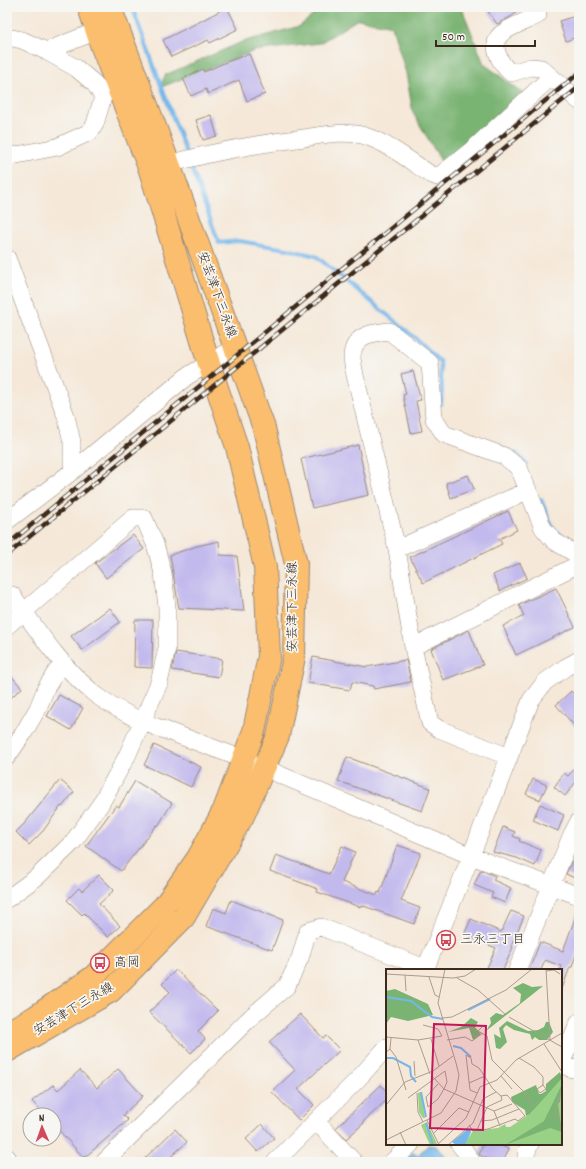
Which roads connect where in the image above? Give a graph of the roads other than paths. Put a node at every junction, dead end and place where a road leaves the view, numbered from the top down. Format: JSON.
{"nodes":[{"id":1,"x":89,"y":7,"type":"edge"},
{"id":2,"x":538,"y":15,"type":"dead end"},
{"id":3,"x":108,"y":20,"type":"edge"},
{"id":4,"x":7,"y":37,"type":"edge"},
{"id":5,"x":46,"y":51,"type":"junction"},
{"id":6,"x":551,"y":77,"type":"junction"},
{"id":7,"x":579,"y":101,"type":"edge"},
{"id":8,"x":7,"y":157,"type":"edge"},
{"id":9,"x":173,"y":163,"type":"junction"},
{"id":10,"x":7,"y":258,"type":"edge"},
{"id":11,"x":235,"y":347,"type":"junction"},
{"id":12,"x":209,"y":364,"type":"junction"},
{"id":13,"x":74,"y":470,"type":"junction"},
{"id":14,"x":527,"y":491,"type":"junction"},
{"id":15,"x":7,"y":521,"type":"edge"},
{"id":16,"x":397,"y":549,"type":"junction"},
{"id":17,"x":579,"y":556,"type":"edge"},
{"id":18,"x":579,"y":564,"type":"edge"},
{"id":19,"x":12,"y":595,"type":"dead end"},
{"id":20,"x":24,"y":612,"type":"junction"},
{"id":21,"x":7,"y":626,"type":"edge"},
{"id":22,"x":413,"y":647,"type":"junction"},
{"id":23,"x":579,"y":660,"type":"edge"},
{"id":24,"x":63,"y":665,"type":"junction"},
{"id":25,"x":143,"y":722,"type":"junction"},
{"id":26,"x":7,"y":757,"type":"edge"},
{"id":27,"x":509,"y":757,"type":"junction"},
{"id":28,"x":243,"y":759,"type":"junction"},
{"id":29,"x":263,"y":769,"type":"junction"},
{"id":30,"x":579,"y":821,"type":"edge"},
{"id":31,"x":471,"y":856,"type":"junction"},
{"id":32,"x":550,"y":886,"type":"junction"},
{"id":33,"x":579,"y":896,"type":"edge"},
{"id":34,"x":7,"y":900,"type":"edge"},
{"id":35,"x":425,"y":969,"type":"edge"},
{"id":36,"x":517,"y":969,"type":"edge"},
{"id":37,"x":579,"y":1022,"type":"edge"},
{"id":38,"x":7,"y":1032,"type":"edge"},
{"id":39,"x":386,"y":1048,"type":"edge"},
{"id":40,"x":7,"y":1051,"type":"edge"},
{"id":41,"x":562,"y":1062,"type":"edge"},
{"id":42,"x":562,"y":1064,"type":"edge"},
{"id":43,"x":579,"y":1068,"type":"edge"},
{"id":44,"x":316,"y":1121,"type":"junction"},
{"id":45,"x":410,"y":1145,"type":"edge"},
{"id":46,"x":460,"y":1145,"type":"edge"},
{"id":47,"x":530,"y":1145,"type":"edge"},
{"id":48,"x":7,"y":1157,"type":"edge"},
{"id":49,"x":10,"y":1162,"type":"edge"},
{"id":50,"x":104,"y":1162,"type":"edge"},
{"id":51,"x":275,"y":1162,"type":"edge"},
{"id":52,"x":354,"y":1162,"type":"edge"},
{"id":53,"x":392,"y":1162,"type":"edge"},
{"id":54,"x":472,"y":1162,"type":"edge"},
{"id":55,"x":526,"y":1162,"type":"edge"}],
"edges":[{"from":1,"to":3,"type":"main road","name":"安芸津下三永線"},
{"from":2,"to":6,"type":"street"},
{"from":3,"to":5,"type":"street"},
{"from":3,"to":9,"type":"main road","name":"安芸津下三永線"},
{"from":4,"to":5,"type":"street"},
{"from":5,"to":8,"type":"street"},
{"from":6,"to":7,"type":"street"},
{"from":6,"to":9,"type":"street"},
{"from":9,"to":11,"type":"main road","name":"安芸津下三永線"},
{"from":9,"to":12,"type":"main road","name":"安芸津下三永線"},
{"from":10,"to":13,"type":"street"},
{"from":11,"to":12,"type":"street"},
{"from":11,"to":29,"type":"main road","name":"安芸津下三永線"},
{"from":12,"to":13,"type":"street"},
{"from":12,"to":28,"type":"main road","name":"安芸津下三永線"},
{"from":13,"to":15,"type":"street"},
{"from":14,"to":16,"type":"street"},
{"from":14,"to":16,"type":"street"},
{"from":14,"to":17,"type":"street"},
{"from":16,"to":22,"type":"street"},
{"from":18,"to":22,"type":"street"},
{"from":19,"to":20,"type":"street"},
{"from":20,"to":21,"type":"street"},
{"from":20,"to":24,"type":"street"},
{"from":20,"to":25,"type":"street"},
{"from":22,"to":27,"type":"street"},
{"from":23,"to":27,"type":"street"},
{"from":24,"to":25,"type":"street"},
{"from":24,"to":26,"type":"street"},
{"from":25,"to":28,"type":"street"},
{"from":25,"to":34,"type":"street"},
{"from":27,"to":31,"type":"street"},
{"from":28,"to":29,"type":"street"},
{"from":28,"to":38,"type":"main road","name":"安芸津下三永線"},
{"from":29,"to":31,"type":"street"},
{"from":29,"to":40,"type":"main road","name":"安芸津下三永線"},
{"from":30,"to":32,"type":"street"},
{"from":31,"to":32,"type":"street"},
{"from":31,"to":35,"type":"street"},
{"from":32,"to":33,"type":"street"},
{"from":32,"to":36,"type":"street"},
{"from":35,"to":50,"type":"street"},
{"from":37,"to":41,"type":"street"},
{"from":39,"to":44,"type":"street"},
{"from":42,"to":43,"type":"street"},
{"from":44,"to":51,"type":"street"},
{"from":44,"to":52,"type":"street"},
{"from":45,"to":53,"type":"street"},
{"from":46,"to":54,"type":"street"},
{"from":47,"to":55,"type":"street"},
{"from":48,"to":49,"type":"street"}]}
